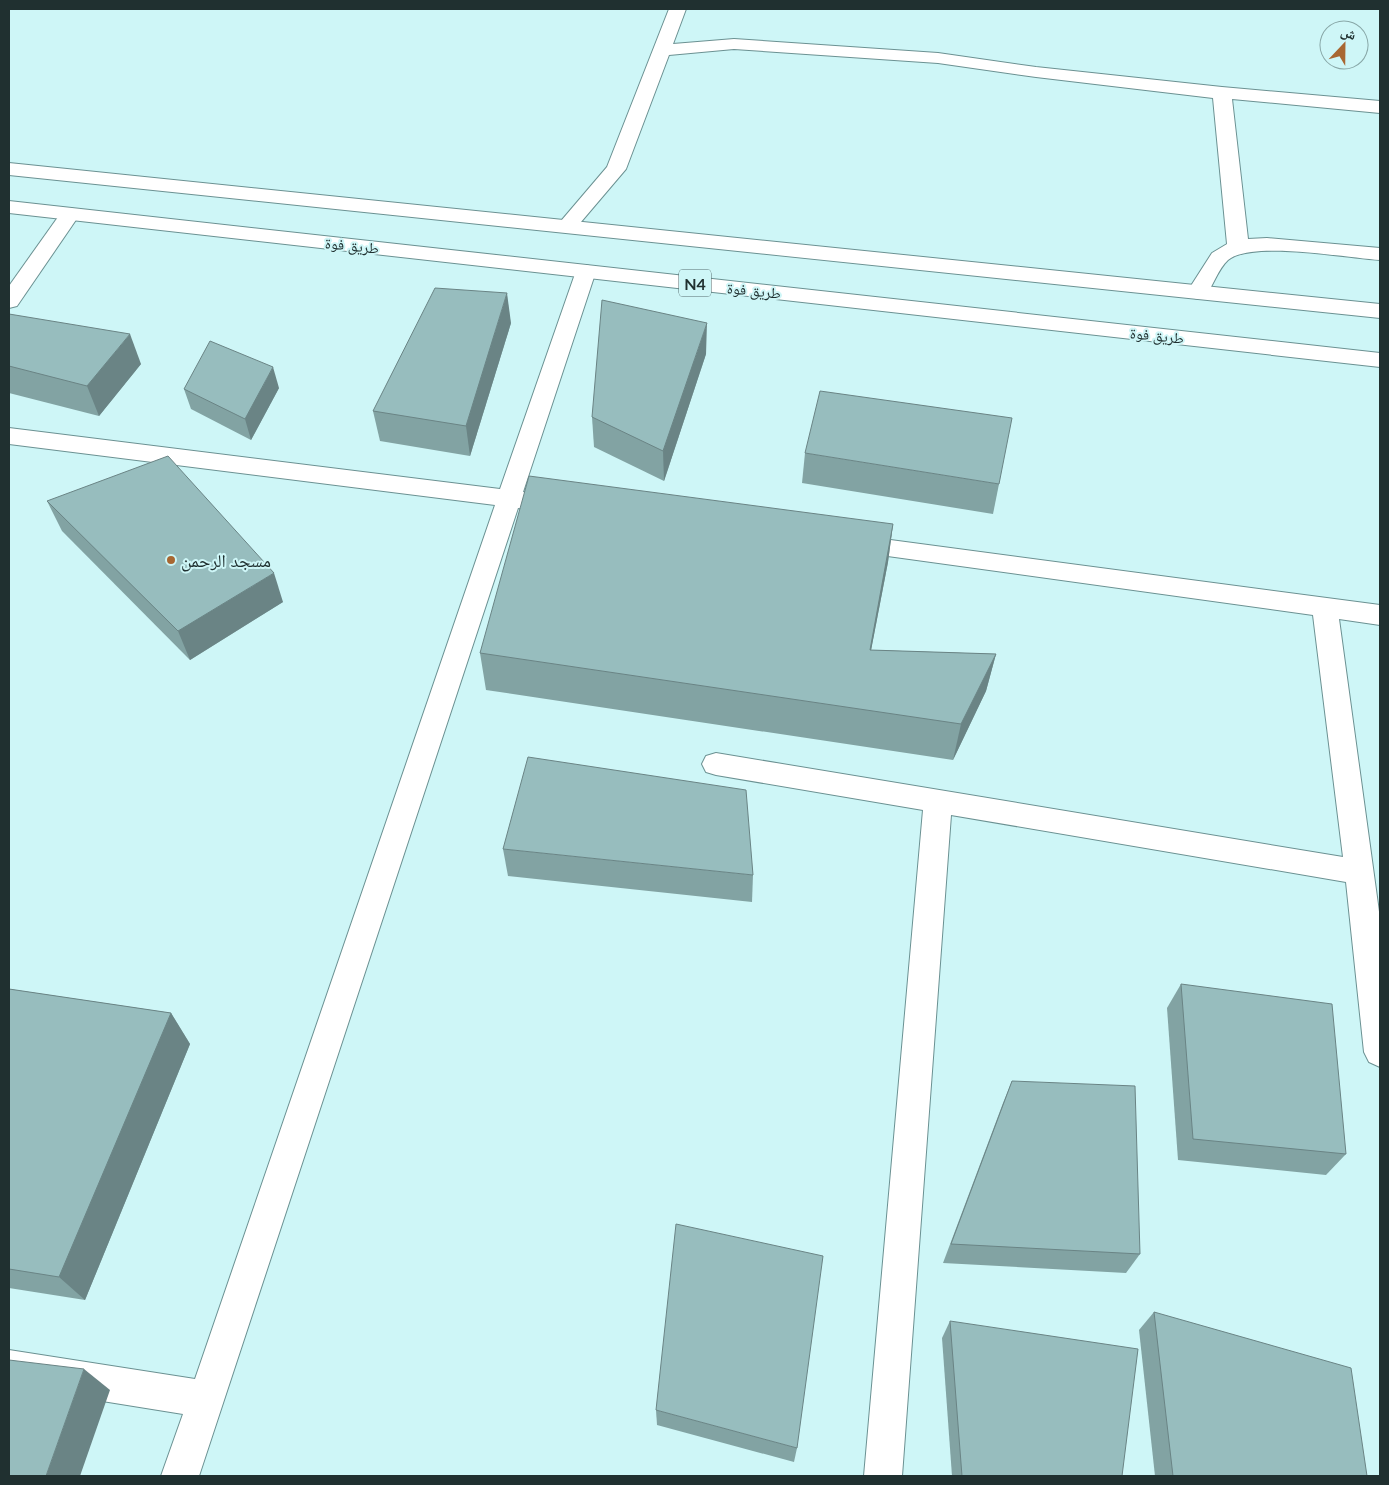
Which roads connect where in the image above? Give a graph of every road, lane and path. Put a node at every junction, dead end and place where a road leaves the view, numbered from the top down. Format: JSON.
{"nodes":[{"id":1,"x":677,"y":9,"type":"edge"},
{"id":2,"x":660,"y":50,"type":"junction"},
{"id":3,"x":1222,"y":92,"type":"junction"},
{"id":4,"x":1380,"y":107,"type":"edge"},
{"id":5,"x":9,"y":169,"type":"edge"},
{"id":6,"x":9,"y":207,"type":"edge"},
{"id":7,"x":70,"y":214,"type":"junction"},
{"id":8,"x":568,"y":225,"type":"junction"},
{"id":9,"x":1238,"y":246,"type":"junction"},
{"id":10,"x":593,"y":250,"type":"junction"},
{"id":11,"x":1380,"y":254,"type":"edge"},
{"id":12,"x":1198,"y":292,"type":"junction"},
{"id":13,"x":9,"y":300,"type":"edge"},
{"id":14,"x":1380,"y":311,"type":"edge"},
{"id":15,"x":1380,"y":360,"type":"edge"},
{"id":16,"x":9,"y":436,"type":"edge"},
{"id":17,"x":509,"y":498,"type":"junction"},
{"id":18,"x":578,"y":507,"type":"edge"},
{"id":19,"x":833,"y":542,"type":"edge"},
{"id":20,"x":1325,"y":608,"type":"junction"},
{"id":21,"x":1380,"y":615,"type":"edge"},
{"id":22,"x":716,"y":764,"type":"dead end"},
{"id":23,"x":938,"y":801,"type":"junction"},
{"id":24,"x":1360,"y":872,"type":"junction"},
{"id":25,"x":1380,"y":1052,"type":"edge"},
{"id":26,"x":9,"y":1368,"type":"edge"},
{"id":27,"x":206,"y":1399,"type":"junction"},
{"id":28,"x":184,"y":1476,"type":"edge"},
{"id":29,"x":884,"y":1476,"type":"edge"}],
"edges":[{"from":1,"to":2,"type":"main road"},
{"from":2,"to":3,"type":"main road"},
{"from":2,"to":8,"type":"main road"},
{"from":3,"to":4,"type":"main road"},
{"from":3,"to":9,"type":"main road"},
{"from":5,"to":8,"type":"main road","name":"طريق فوة","number":"N4"},
{"from":6,"to":7,"type":"main road","name":"طريق فوة","number":"N4"},
{"from":7,"to":10,"type":"main road","name":"طريق فوة","number":"N4"},
{"from":7,"to":13,"type":"main road"},
{"from":8,"to":10,"type":"main road","name":"طريق فوة","number":"N4"},
{"from":9,"to":11,"type":"main road"},
{"from":9,"to":12,"type":"main road"},
{"from":10,"to":12,"type":"main road","name":"طريق فوة","number":"N4"},
{"from":10,"to":15,"type":"main road","name":"طريق فوة","number":"N4"},
{"from":10,"to":17,"type":"main road"},
{"from":12,"to":14,"type":"main road","name":"طريق فوة","number":"N4"},
{"from":16,"to":17,"type":"main road"},
{"from":17,"to":18,"type":"main road"},
{"from":17,"to":27,"type":"main road"},
{"from":19,"to":20,"type":"main road"},
{"from":20,"to":21,"type":"main road"},
{"from":20,"to":24,"type":"main road"},
{"from":22,"to":23,"type":"main road"},
{"from":23,"to":24,"type":"main road"},
{"from":23,"to":29,"type":"main road"},
{"from":24,"to":25,"type":"main road"},
{"from":26,"to":27,"type":"main road"},
{"from":27,"to":28,"type":"main road"}]}
